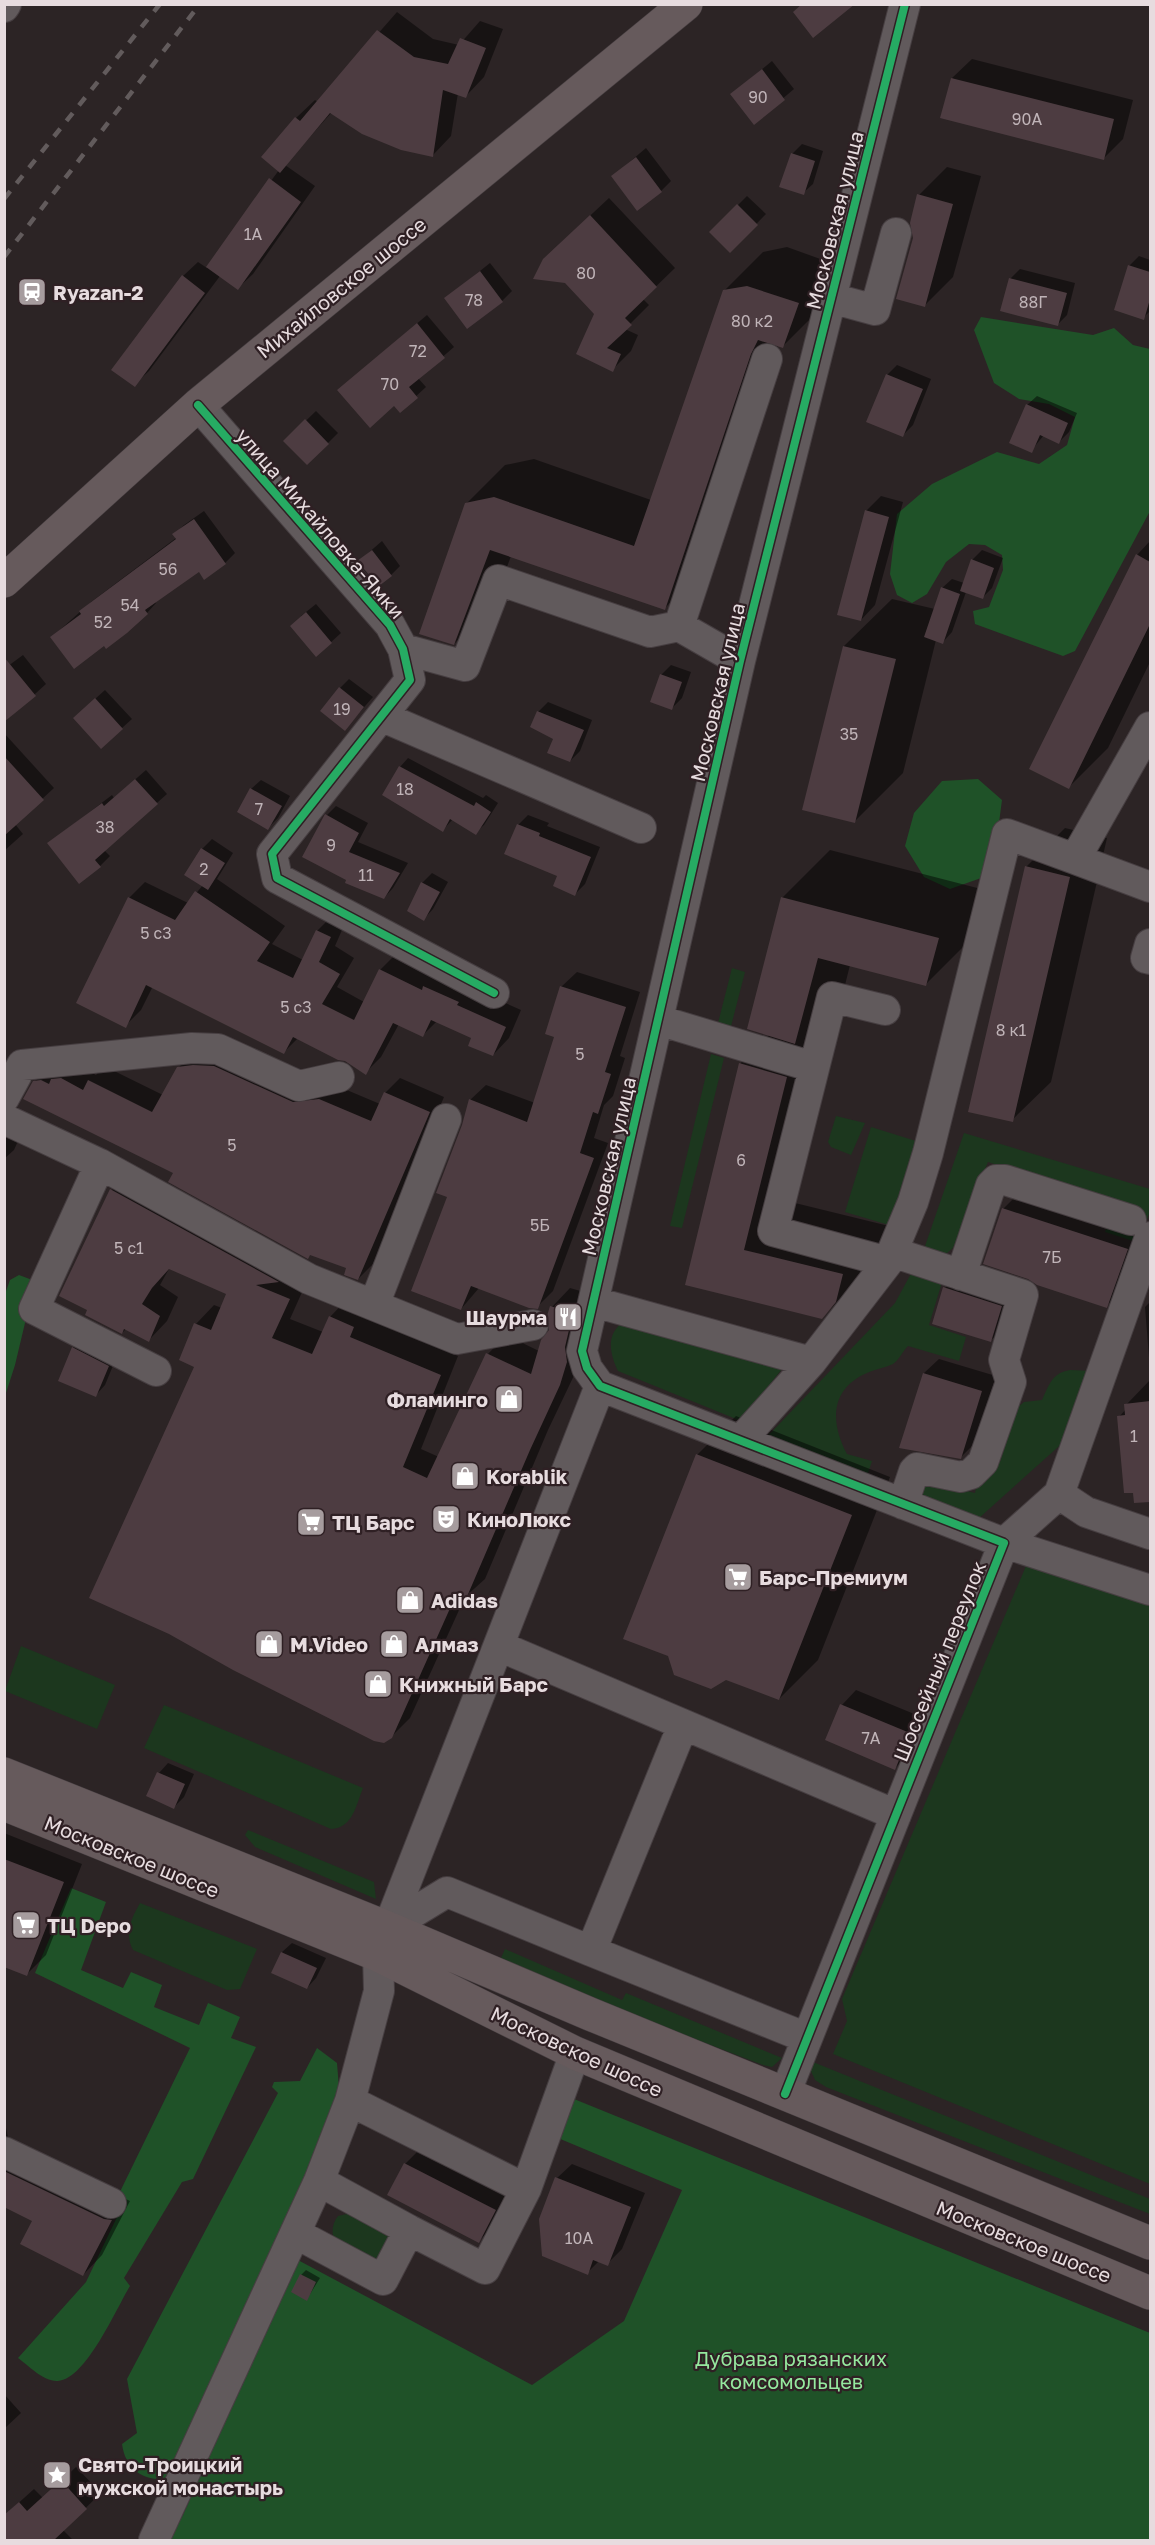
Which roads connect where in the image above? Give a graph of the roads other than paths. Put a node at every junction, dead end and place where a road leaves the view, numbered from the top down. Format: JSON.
{"nodes":[{"id":1,"x":686,"y":4,"type":"edge"},
{"id":2,"x":905,"y":4,"type":"edge"},
{"id":3,"x":896,"y":233,"type":"dead end"},
{"id":4,"x":831,"y":298,"type":"junction"},
{"id":5,"x":766,"y":359,"type":"dead end"},
{"id":6,"x":198,"y":405,"type":"junction"},
{"id":7,"x":4,"y":580,"type":"edge"},
{"id":8,"x":679,"y":626,"type":"junction"},
{"id":9,"x":403,"y":649,"type":"junction"},
{"id":10,"x":740,"y":661,"type":"junction"},
{"id":11,"x":383,"y":717,"type":"junction"},
{"id":12,"x":1150,"y":727,"type":"edge"},
{"id":13,"x":641,"y":828,"type":"dead end"},
{"id":14,"x":1075,"y":859,"type":"junction"},
{"id":15,"x":1150,"y":887,"type":"edge"},
{"id":16,"x":1150,"y":944,"type":"edge"},
{"id":17,"x":1150,"y":959,"type":"edge"},
{"id":18,"x":494,"y":993,"type":"dead end"},
{"id":19,"x":885,"y":1010,"type":"dead end"},
{"id":20,"x":658,"y":1020,"type":"junction"},
{"id":21,"x":813,"y":1067,"type":"junction"},
{"id":22,"x":339,"y":1077,"type":"dead end"},
{"id":23,"x":4,"y":1098,"type":"edge"},
{"id":24,"x":4,"y":1119,"type":"edge"},
{"id":25,"x":446,"y":1119,"type":"dead end"},
{"id":26,"x":100,"y":1164,"type":"junction"},
{"id":27,"x":1145,"y":1236,"type":"edge"},
{"id":28,"x":890,"y":1257,"type":"junction"},
{"id":29,"x":960,"y":1275,"type":"junction"},
{"id":30,"x":594,"y":1302,"type":"junction"},
{"id":31,"x":374,"y":1305,"type":"junction"},
{"id":32,"x":533,"y":1325,"type":"dead end"},
{"id":33,"x":811,"y":1362,"type":"junction"},
{"id":34,"x":156,"y":1371,"type":"dead end"},
{"id":35,"x":600,"y":1386,"type":"junction"},
{"id":36,"x":741,"y":1440,"type":"junction"},
{"id":37,"x":1059,"y":1494,"type":"junction"},
{"id":38,"x":903,"y":1504,"type":"junction"},
{"id":39,"x":1150,"y":1534,"type":"edge"},
{"id":40,"x":1004,"y":1543,"type":"junction"},
{"id":41,"x":1150,"y":1590,"type":"edge"},
{"id":42,"x":499,"y":1647,"type":"junction"},
{"id":43,"x":683,"y":1725,"type":"junction"},
{"id":44,"x":4,"y":1774,"type":"edge"},
{"id":45,"x":4,"y":1804,"type":"edge"},
{"id":46,"x":896,"y":1815,"type":"junction"},
{"id":47,"x":383,"y":1941,"type":"junction"},
{"id":48,"x":591,"y":1951,"type":"junction"},
{"id":49,"x":807,"y":2038,"type":"junction"},
{"id":50,"x":575,"y":2053,"type":"junction"},
{"id":51,"x":784,"y":2094,"type":"junction"},
{"id":52,"x":350,"y":2101,"type":"junction"},
{"id":53,"x":4,"y":2151,"type":"edge"},
{"id":54,"x":319,"y":2181,"type":"junction"},
{"id":55,"x":525,"y":2189,"type":"junction"},
{"id":56,"x":111,"y":2203,"type":"dead end"},
{"id":57,"x":409,"y":2230,"type":"junction"},
{"id":58,"x":296,"y":2233,"type":"junction"},
{"id":59,"x":1150,"y":2243,"type":"edge"},
{"id":60,"x":1150,"y":2293,"type":"edge"},
{"id":61,"x":154,"y":2541,"type":"edge"}],
"edges":[{"from":1,"to":6,"type":"main road","name":"Михайловское шоссе"},
{"from":2,"to":4,"type":"street","name":"Московская улица"},
{"from":3,"to":4,"type":"street"},
{"from":4,"to":10,"type":"street","name":"Московская улица"},
{"from":5,"to":8,"type":"street"},
{"from":6,"to":7,"type":"main road","name":"Михайловское шоссе"},
{"from":6,"to":9,"type":"street","name":"улица Михайловка-Ямки"},
{"from":8,"to":9,"type":"street"},
{"from":8,"to":10,"type":"street"},
{"from":9,"to":11,"type":"street","name":"улица Михайловка-Ямки"},
{"from":10,"to":20,"type":"street","name":"Московская улица"},
{"from":11,"to":13,"type":"street"},
{"from":11,"to":18,"type":"street","name":"улица Михайловка-Ямки"},
{"from":12,"to":14,"type":"street"},
{"from":14,"to":15,"type":"street"},
{"from":14,"to":28,"type":"street"},
{"from":16,"to":17,"type":"street"},
{"from":19,"to":21,"type":"street"},
{"from":20,"to":21,"type":"street"},
{"from":20,"to":30,"type":"street","name":"Московская улица"},
{"from":21,"to":28,"type":"street"},
{"from":22,"to":23,"type":"street"},
{"from":24,"to":26,"type":"street"},
{"from":25,"to":31,"type":"street"},
{"from":26,"to":31,"type":"street"},
{"from":26,"to":34,"type":"street"},
{"from":27,"to":29,"type":"street"},
{"from":27,"to":37,"type":"street"},
{"from":28,"to":29,"type":"street"},
{"from":28,"to":33,"type":"street"},
{"from":29,"to":38,"type":"street"},
{"from":30,"to":33,"type":"street"},
{"from":30,"to":35,"type":"street","name":"Московская улица"},
{"from":31,"to":32,"type":"street"},
{"from":33,"to":36,"type":"street"},
{"from":35,"to":36,"type":"street","name":"Шоссейный переулок"},
{"from":35,"to":42,"type":"street"},
{"from":36,"to":38,"type":"street","name":"Шоссейный переулок"},
{"from":37,"to":39,"type":"street"},
{"from":37,"to":40,"type":"street"},
{"from":38,"to":40,"type":"street","name":"Шоссейный переулок"},
{"from":40,"to":41,"type":"street"},
{"from":40,"to":46,"type":"street","name":"Шоссейный переулок"},
{"from":42,"to":43,"type":"street"},
{"from":42,"to":47,"type":"street"},
{"from":43,"to":46,"type":"street"},
{"from":43,"to":48,"type":"street"},
{"from":44,"to":47,"type":"main road","name":"Московское шоссе"},
{"from":45,"to":47,"type":"main road","name":"Московское шоссе"},
{"from":46,"to":49,"type":"street","name":"Шоссейный переулок"},
{"from":47,"to":48,"type":"street"},
{"from":47,"to":50,"type":"main road","name":"Московское шоссе"},
{"from":47,"to":51,"type":"main road","name":"Московское шоссе"},
{"from":47,"to":52,"type":"street"},
{"from":48,"to":49,"type":"street"},
{"from":49,"to":51,"type":"street","name":"Шоссейный переулок"},
{"from":50,"to":55,"type":"street"},
{"from":50,"to":60,"type":"main road","name":"Московское шоссе"},
{"from":51,"to":59,"type":"main road","name":"Московское шоссе"},
{"from":52,"to":54,"type":"street"},
{"from":52,"to":55,"type":"street"},
{"from":53,"to":56,"type":"street"},
{"from":54,"to":57,"type":"street"},
{"from":54,"to":58,"type":"street"},
{"from":55,"to":57,"type":"street"},
{"from":57,"to":58,"type":"street"},
{"from":58,"to":61,"type":"street"}]}
